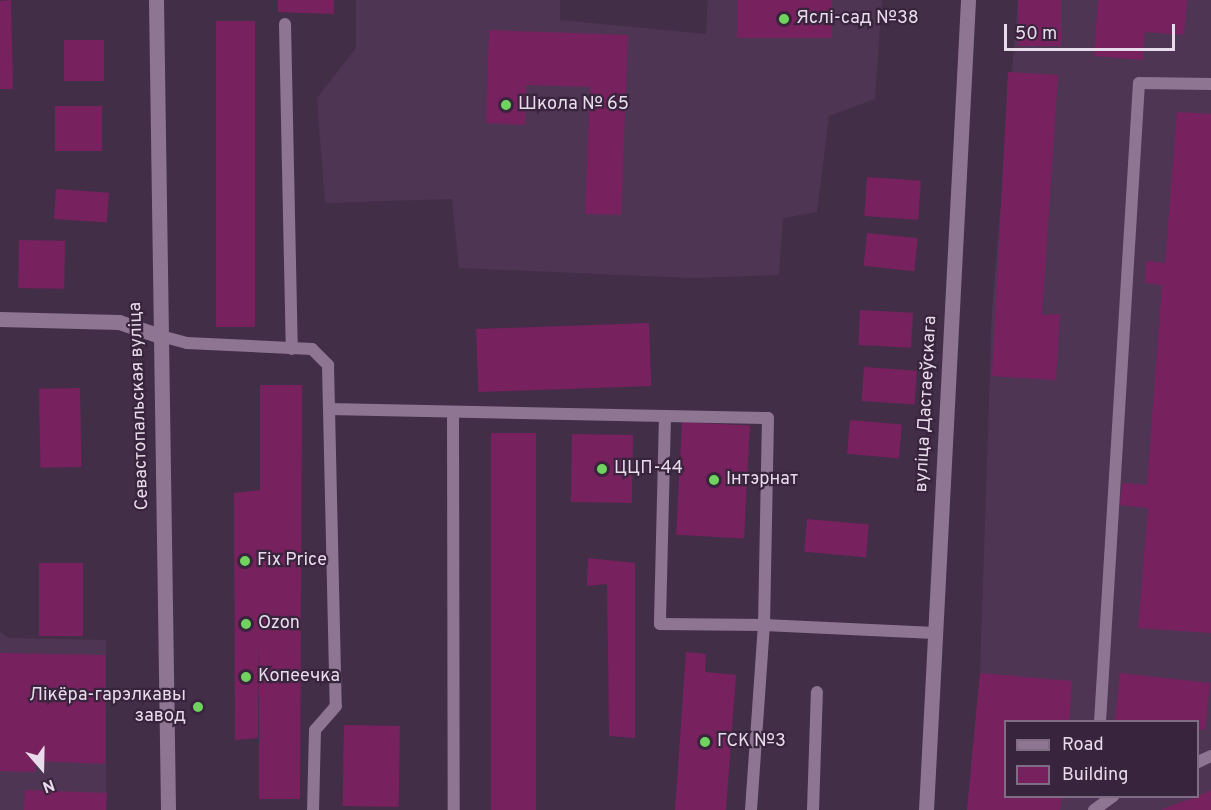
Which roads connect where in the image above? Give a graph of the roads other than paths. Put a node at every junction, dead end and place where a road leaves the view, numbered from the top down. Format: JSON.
{"nodes":[{"id":1,"x":156,"y":0,"type":"edge"},
{"id":2,"x":968,"y":0,"type":"edge"},
{"id":3,"x":285,"y":24,"type":"dead end"},
{"id":4,"x":1211,"y":84,"type":"edge"},
{"id":5,"x":0,"y":319,"type":"edge"},
{"id":6,"x":157,"y":335,"type":"junction"},
{"id":7,"x":292,"y":349,"type":"junction"},
{"id":8,"x":329,"y":409,"type":"junction"},
{"id":9,"x":453,"y":413,"type":"junction"},
{"id":10,"x":665,"y":416,"type":"junction"},
{"id":11,"x":764,"y":625,"type":"junction"},
{"id":12,"x":935,"y":633,"type":"junction"},
{"id":13,"x":817,"y":692,"type":"dead end"},
{"id":14,"x":1100,"y":720,"type":"edge"},
{"id":15,"x":1108,"y":798,"type":"edge"},
{"id":16,"x":1094,"y":804,"type":"edge"},
{"id":17,"x":168,"y":810,"type":"edge"},
{"id":18,"x":313,"y":810,"type":"edge"},
{"id":19,"x":454,"y":810,"type":"edge"},
{"id":20,"x":751,"y":810,"type":"edge"},
{"id":21,"x":813,"y":810,"type":"edge"},
{"id":22,"x":926,"y":810,"type":"edge"}],
"edges":[{"from":1,"to":6,"type":"street","name":"Севастопальская вуліца"},
{"from":2,"to":12,"type":"street","name":"вуліца Дастаеўскага"},
{"from":3,"to":7,"type":"lane"},
{"from":4,"to":14,"type":"lane"},
{"from":5,"to":6,"type":"street"},
{"from":6,"to":7,"type":"lane"},
{"from":6,"to":17,"type":"street","name":"Севастопальская вуліца"},
{"from":7,"to":8,"type":"lane"},
{"from":8,"to":9,"type":"lane"},
{"from":8,"to":18,"type":"lane"},
{"from":9,"to":10,"type":"lane"},
{"from":9,"to":19,"type":"lane"},
{"from":10,"to":11,"type":"lane"},
{"from":10,"to":11,"type":"lane"},
{"from":11,"to":12,"type":"lane"},
{"from":11,"to":20,"type":"lane"},
{"from":12,"to":22,"type":"street","name":"вуліца Дастаеўскага"},
{"from":13,"to":21,"type":"lane"},
{"from":15,"to":16,"type":"lane"}]}
